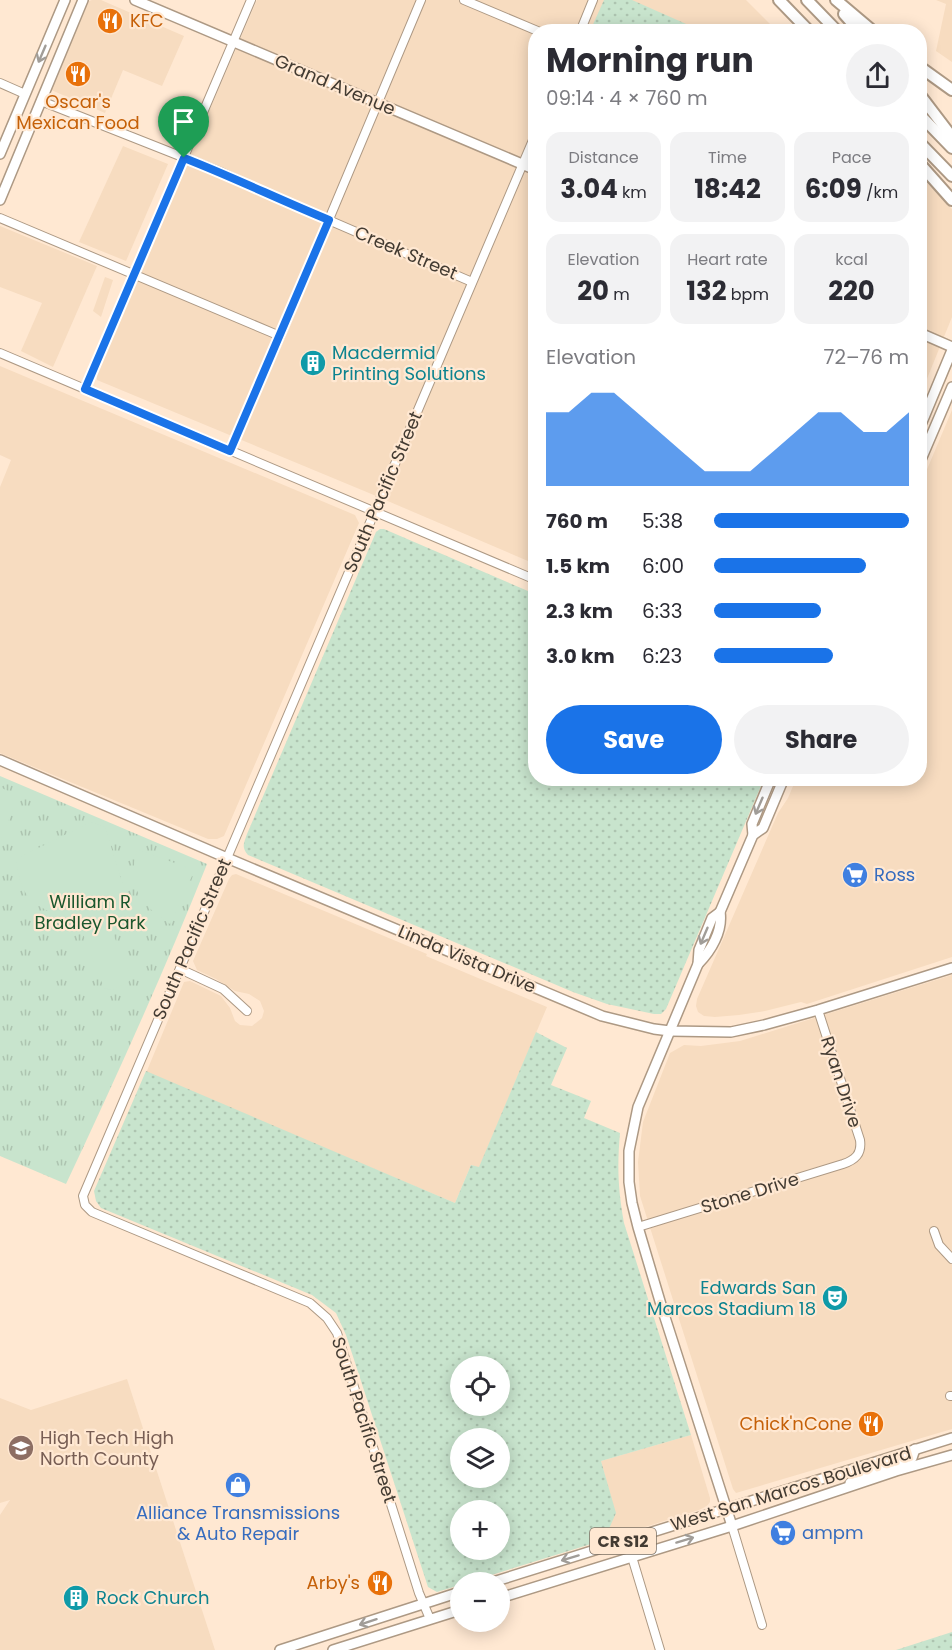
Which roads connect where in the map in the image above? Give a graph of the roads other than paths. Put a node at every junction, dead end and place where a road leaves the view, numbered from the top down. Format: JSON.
{"nodes":[{"id":1,"x":65,"y":0,"type":"edge"},
{"id":2,"x":83,"y":0,"type":"edge"},
{"id":3,"x":135,"y":0,"type":"edge"},
{"id":4,"x":251,"y":0,"type":"edge"},
{"id":5,"x":421,"y":0,"type":"edge"},
{"id":6,"x":464,"y":0,"type":"edge"},
{"id":7,"x":593,"y":0,"type":"edge"},
{"id":8,"x":807,"y":0,"type":"edge"},
{"id":9,"x":831,"y":0,"type":"edge"},
{"id":10,"x":836,"y":0,"type":"edge"},
{"id":11,"x":781,"y":2,"type":"edge"},
{"id":12,"x":583,"y":24,"type":"edge"},
{"id":13,"x":802,"y":24,"type":"edge"},
{"id":14,"x":830,"y":24,"type":"edge"},
{"id":15,"x":853,"y":24,"type":"edge"},
{"id":16,"x":864,"y":24,"type":"edge"},
{"id":17,"x":528,"y":27,"type":"edge"},
{"id":18,"x":233,"y":42,"type":"junction"},
{"id":19,"x":927,"y":72,"type":"edge"},
{"id":20,"x":0,"y":83,"type":"edge"},
{"id":21,"x":952,"y":90,"type":"edge"},
{"id":22,"x":25,"y":94,"type":"junction"},
{"id":23,"x":41,"y":101,"type":"junction"},
{"id":24,"x":378,"y":103,"type":"junction"},
{"id":25,"x":927,"y":104,"type":"edge"},
{"id":26,"x":927,"y":122,"type":"edge"},
{"id":27,"x":952,"y":137,"type":"edge"},
{"id":28,"x":952,"y":148,"type":"edge"},
{"id":29,"x":927,"y":150,"type":"edge"},
{"id":30,"x":528,"y":152,"type":"edge"},
{"id":31,"x":0,"y":154,"type":"edge"},
{"id":32,"x":184,"y":158,"type":"junction"},
{"id":33,"x":523,"y":164,"type":"junction"},
{"id":34,"x":528,"y":166,"type":"edge"},
{"id":35,"x":927,"y":172,"type":"edge"},
{"id":36,"x":952,"y":176,"type":"edge"},
{"id":37,"x":0,"y":200,"type":"edge"},
{"id":38,"x":952,"y":200,"type":"edge"},
{"id":39,"x":0,"y":218,"type":"edge"},
{"id":40,"x":329,"y":220,"type":"junction"},
{"id":41,"x":135,"y":275,"type":"junction"},
{"id":42,"x":472,"y":282,"type":"junction"},
{"id":43,"x":280,"y":336,"type":"junction"},
{"id":44,"x":927,"y":336,"type":"edge"},
{"id":45,"x":952,"y":349,"type":"edge"},
{"id":46,"x":0,"y":353,"type":"edge"},
{"id":47,"x":952,"y":387,"type":"edge"},
{"id":48,"x":85,"y":389,"type":"junction"},
{"id":49,"x":927,"y":410,"type":"edge"},
{"id":50,"x":927,"y":446,"type":"edge"},
{"id":51,"x":230,"y":451,"type":"junction"},
{"id":52,"x":374,"y":512,"type":"junction"},
{"id":53,"x":528,"y":577,"type":"edge"},
{"id":54,"x":0,"y":760,"type":"edge"},
{"id":55,"x":768,"y":786,"type":"edge"},
{"id":56,"x":781,"y":786,"type":"edge"},
{"id":57,"x":753,"y":835,"type":"junction"},
{"id":58,"x":227,"y":858,"type":"junction"},
{"id":59,"x":952,"y":968,"type":"edge"},
{"id":60,"x":180,"y":969,"type":"junction"},
{"id":61,"x":818,"y":1010,"type":"junction"},
{"id":62,"x":247,"y":1011,"type":"dead end"},
{"id":63,"x":670,"y":1031,"type":"junction"},
{"id":64,"x":859,"y":1154,"type":"joint"},
{"id":65,"x":638,"y":1227,"type":"junction"},
{"id":66,"x":934,"y":1231,"type":"dead end"},
{"id":67,"x":952,"y":1258,"type":"edge"},
{"id":68,"x":952,"y":1438,"type":"edge"},
{"id":69,"x":915,"y":1449,"type":"junction"},
{"id":70,"x":952,"y":1455,"type":"edge"},
{"id":71,"x":844,"y":1488,"type":"junction"},
{"id":72,"x":726,"y":1509,"type":"junction"},
{"id":73,"x":732,"y":1526,"type":"junction"},
{"id":74,"x":632,"y":1557,"type":"junction"},
{"id":75,"x":510,"y":1577,"type":"edge"},
{"id":76,"x":450,"y":1595,"type":"edge"},
{"id":77,"x":510,"y":1595,"type":"edge"},
{"id":78,"x":423,"y":1604,"type":"junction"},
{"id":79,"x":450,"y":1613,"type":"edge"},
{"id":80,"x":430,"y":1619,"type":"junction"},
{"id":81,"x":762,"y":1625,"type":"dead end"},
{"id":82,"x":280,"y":1650,"type":"edge"},
{"id":83,"x":333,"y":1650,"type":"edge"},
{"id":84,"x":660,"y":1650,"type":"edge"}],
"edges":[{"from":1,"to":22,"type":"main road","one_way":true},
{"from":2,"to":23,"type":"main road"},
{"from":3,"to":18,"type":"main road","name":"Grand Avenue"},
{"from":4,"to":18,"type":"street"},
{"from":5,"to":24,"type":"street"},
{"from":6,"to":17,"type":"street"},
{"from":7,"to":12,"type":"street"},
{"from":8,"to":14,"type":"highway"},
{"from":9,"to":15,"type":"highway"},
{"from":10,"to":16,"type":"highway"},
{"from":11,"to":13,"type":"highway"},
{"from":18,"to":24,"type":"main road","name":"Grand Avenue"},
{"from":18,"to":32,"type":"street"},
{"from":19,"to":21,"type":"highway"},
{"from":20,"to":22,"type":"street"},
{"from":22,"to":31,"type":"main road"},
{"from":23,"to":32,"type":"street","name":"Creek Street"},
{"from":23,"to":37,"type":"main road"},
{"from":24,"to":33,"type":"main road","name":"Grand Avenue"},
{"from":24,"to":40,"type":"street"},
{"from":25,"to":27,"type":"highway"},
{"from":26,"to":28,"type":"highway"},
{"from":29,"to":36,"type":"highway"},
{"from":30,"to":33,"type":"street","name":"South Pacific Street"},
{"from":32,"to":40,"type":"street","name":"Creek Street"},
{"from":32,"to":41,"type":"street"},
{"from":33,"to":34,"type":"main road","name":"Grand Avenue"},
{"from":33,"to":42,"type":"street","name":"South Pacific Street"},
{"from":35,"to":38,"type":"highway"},
{"from":39,"to":41,"type":"street"},
{"from":40,"to":42,"type":"street","name":"Creek Street"},
{"from":40,"to":43,"type":"street"},
{"from":41,"to":43,"type":"street"},
{"from":41,"to":48,"type":"street"},
{"from":42,"to":52,"type":"street","name":"South Pacific Street"},
{"from":43,"to":51,"type":"street"},
{"from":44,"to":45,"type":"main road"},
{"from":45,"to":49,"type":"main road"},
{"from":46,"to":48,"type":"street"},
{"from":47,"to":50,"type":"main road"},
{"from":48,"to":51,"type":"street"},
{"from":51,"to":52,"type":"street"},
{"from":52,"to":53,"type":"street"},
{"from":52,"to":58,"type":"street","name":"South Pacific Street"},
{"from":54,"to":58,"type":"main road","name":"Linda Vista Drive"},
{"from":55,"to":57,"type":"main road","one_way":true},
{"from":56,"to":57,"type":"main road"},
{"from":57,"to":63,"type":"main road"},
{"from":58,"to":60,"type":"street","name":"South Pacific Street"},
{"from":58,"to":63,"type":"main road","name":"Linda Vista Drive"},
{"from":59,"to":61,"type":"main road","name":"Linda Vista Drive"},
{"from":60,"to":62,"type":"street"},
{"from":60,"to":78,"type":"street","name":"South Pacific Street"},
{"from":61,"to":63,"type":"main road","name":"Linda Vista Drive"},
{"from":61,"to":64,"type":"street","name":"Ryan Drive"},
{"from":63,"to":65,"type":"main road"},
{"from":64,"to":65,"type":"street","name":"Stone Drive"},
{"from":65,"to":72,"type":"main road"},
{"from":66,"to":67,"type":"street"},
{"from":68,"to":69,"type":"main road","name":"West San Marcos Boulevard","number":"CR S12"},
{"from":69,"to":71,"type":"main road"},
{"from":69,"to":72,"type":"main road","name":"West San Marcos Boulevard","number":"CR S12"},
{"from":70,"to":71,"type":"main road","name":"West San Marcos Boulevard","number":"CR S12"},
{"from":71,"to":73,"type":"main road","name":"West San Marcos Boulevard","number":"CR S12"},
{"from":72,"to":73,"type":"main road"},
{"from":72,"to":75,"type":"main road","name":"West San Marcos Boulevard","number":"CR S12","one_way":true},
{"from":74,"to":73,"type":"main road","name":"West San Marcos Boulevard","number":"CR S12","one_way":true},
{"from":73,"to":81,"type":"street"},
{"from":74,"to":77,"type":"main road","name":"West San Marcos Boulevard","number":"CR S12"},
{"from":74,"to":84,"type":"street"},
{"from":76,"to":78,"type":"main road"},
{"from":78,"to":80,"type":"street","name":"South Pacific Street"},
{"from":78,"to":82,"type":"main road","one_way":true},
{"from":79,"to":80,"type":"main road"},
{"from":80,"to":83,"type":"main road"}]}
